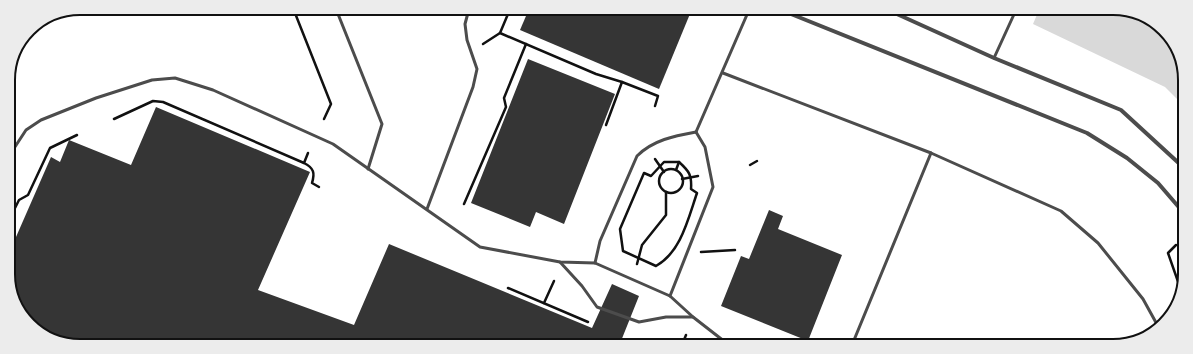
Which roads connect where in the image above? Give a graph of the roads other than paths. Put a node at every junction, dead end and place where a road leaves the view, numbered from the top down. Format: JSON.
{"nodes":[{"id":1,"x":338,"y":15,"type":"edge"},
{"id":2,"x":467,"y":15,"type":"edge"},
{"id":3,"x":748,"y":15,"type":"edge"},
{"id":4,"x":793,"y":15,"type":"edge"},
{"id":5,"x":899,"y":15,"type":"edge"},
{"id":6,"x":1014,"y":15,"type":"edge"},
{"id":7,"x":994,"y":58,"type":"junction"},
{"id":8,"x":723,"y":73,"type":"junction"},
{"id":9,"x":696,"y":132,"type":"junction"},
{"id":10,"x":15,"y":147,"type":"edge"},
{"id":11,"x":931,"y":153,"type":"junction"},
{"id":12,"x":1178,"y":162,"type":"edge"},
{"id":13,"x":368,"y":169,"type":"junction"},
{"id":14,"x":1178,"y":206,"type":"edge"},
{"id":15,"x":427,"y":208,"type":"junction"},
{"id":16,"x":560,"y":262,"type":"junction"},
{"id":17,"x":595,"y":263,"type":"junction"},
{"id":18,"x":670,"y":296,"type":"junction"},
{"id":19,"x":693,"y":317,"type":"junction"},
{"id":20,"x":1156,"y":323,"type":"edge"},
{"id":21,"x":721,"y":339,"type":"edge"},
{"id":22,"x":854,"y":339,"type":"edge"}],
"edges":[{"from":1,"to":13,"type":"lane"},
{"from":2,"to":15,"type":"lane"},
{"from":3,"to":8,"type":"lane"},
{"from":4,"to":14,"type":"street"},
{"from":5,"to":7,"type":"street"},
{"from":6,"to":7,"type":"lane"},
{"from":7,"to":12,"type":"street"},
{"from":8,"to":9,"type":"lane"},
{"from":8,"to":11,"type":"lane"},
{"from":9,"to":17,"type":"lane"},
{"from":9,"to":18,"type":"lane"},
{"from":10,"to":13,"type":"lane"},
{"from":11,"to":20,"type":"lane"},
{"from":11,"to":22,"type":"lane"},
{"from":13,"to":15,"type":"lane"},
{"from":15,"to":16,"type":"lane"},
{"from":16,"to":17,"type":"lane"},
{"from":16,"to":19,"type":"lane"},
{"from":17,"to":18,"type":"lane"},
{"from":18,"to":19,"type":"lane"},
{"from":19,"to":21,"type":"lane"}]}
